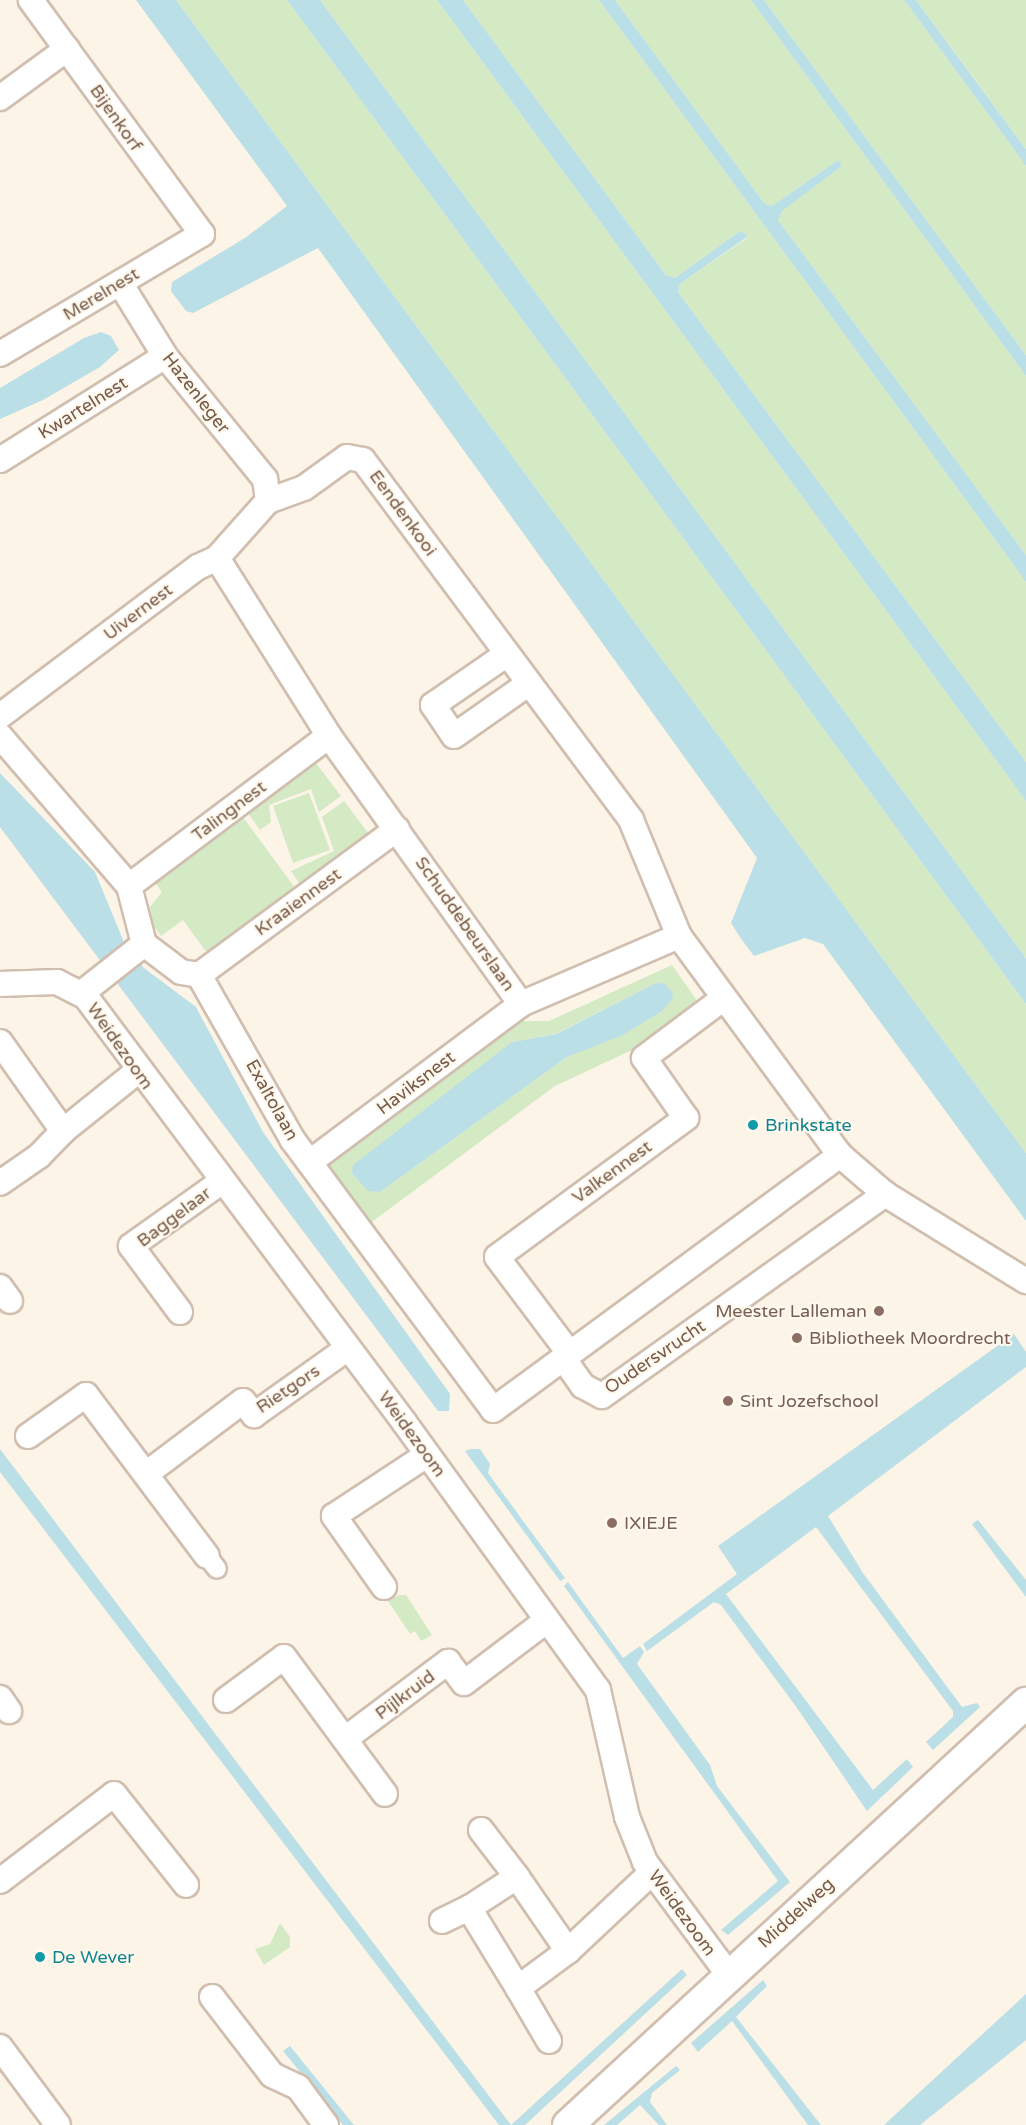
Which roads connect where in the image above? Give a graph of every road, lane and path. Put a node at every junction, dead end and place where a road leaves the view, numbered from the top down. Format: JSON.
{"nodes":[{"id":1,"x":31,"y":0,"type":"edge"},
{"id":2,"x":67,"y":49,"type":"junction"},
{"id":3,"x":0,"y":98,"type":"edge"},
{"id":4,"x":202,"y":234,"type":"joint"},
{"id":5,"x":120,"y":283,"type":"junction"},
{"id":6,"x":0,"y":354,"type":"edge"},
{"id":7,"x":165,"y":356,"type":"junction"},
{"id":8,"x":0,"y":460,"type":"edge"},
{"id":9,"x":268,"y":501,"type":"junction"},
{"id":10,"x":217,"y":558,"type":"junction"},
{"id":11,"x":507,"y":654,"type":"junction"},
{"id":12,"x":528,"y":684,"type":"junction"},
{"id":13,"x":0,"y":716,"type":"edge"},
{"id":14,"x":0,"y":736,"type":"edge"},
{"id":15,"x":329,"y":736,"type":"junction"},
{"id":16,"x":397,"y":829,"type":"junction"},
{"id":17,"x":129,"y":886,"type":"junction"},
{"id":18,"x":679,"y":936,"type":"junction"},
{"id":19,"x":139,"y":947,"type":"junction"},
{"id":20,"x":199,"y":975,"type":"junction"},
{"id":21,"x":0,"y":984,"type":"edge"},
{"id":22,"x":82,"y":993,"type":"junction"},
{"id":23,"x":724,"y":998,"type":"junction"},
{"id":24,"x":521,"y":1004,"type":"junction"},
{"id":25,"x":0,"y":1042,"type":"edge"},
{"id":26,"x":138,"y":1071,"type":"junction"},
{"id":27,"x":63,"y":1131,"type":"junction"},
{"id":28,"x":840,"y":1155,"type":"junction"},
{"id":29,"x":310,"y":1162,"type":"junction"},
{"id":30,"x":221,"y":1182,"type":"junction"},
{"id":31,"x":0,"y":1183,"type":"edge"},
{"id":32,"x":885,"y":1194,"type":"junction"},
{"id":33,"x":1026,"y":1281,"type":"edge"},
{"id":34,"x":180,"y":1311,"type":"dead end"},
{"id":35,"x":348,"y":1348,"type":"junction"},
{"id":36,"x":567,"y":1357,"type":"junction"},
{"id":37,"x":28,"y":1436,"type":"dead end"},
{"id":38,"x":427,"y":1455,"type":"junction"},
{"id":39,"x":146,"y":1474,"type":"junction"},
{"id":40,"x":212,"y":1562,"type":"dead end"},
{"id":41,"x":384,"y":1587,"type":"dead end"},
{"id":42,"x":546,"y":1621,"type":"junction"},
{"id":43,"x":226,"y":1700,"type":"dead end"},
{"id":44,"x":1026,"y":1703,"type":"edge"},
{"id":45,"x":345,"y":1739,"type":"junction"},
{"id":46,"x":385,"y":1794,"type":"dead end"},
{"id":47,"x":481,"y":1830,"type":"dead end"},
{"id":48,"x":651,"y":1872,"type":"junction"},
{"id":49,"x":517,"y":1877,"type":"junction"},
{"id":50,"x":0,"y":1881,"type":"edge"},
{"id":51,"x":186,"y":1885,"type":"dead end"},
{"id":52,"x":469,"y":1908,"type":"junction"},
{"id":53,"x":442,"y":1921,"type":"dead end"},
{"id":54,"x":568,"y":1951,"type":"junction"},
{"id":55,"x":729,"y":1975,"type":"junction"},
{"id":56,"x":518,"y":1988,"type":"junction"},
{"id":57,"x":212,"y":1997,"type":"dead end"},
{"id":58,"x":549,"y":2041,"type":"dead end"},
{"id":59,"x":0,"y":2047,"type":"edge"},
{"id":60,"x":58,"y":2125,"type":"edge"},
{"id":61,"x":326,"y":2125,"type":"edge"},
{"id":62,"x":568,"y":2125,"type":"edge"}],
"edges":[{"from":1,"to":2,"type":"street","name":"Bijenkorf"},
{"from":2,"to":3,"type":"street"},
{"from":2,"to":4,"type":"street","name":"Bijenkorf"},
{"from":4,"to":5,"type":"street","name":"Merelnest"},
{"from":5,"to":6,"type":"street","name":"Merelnest"},
{"from":5,"to":7,"type":"street","name":"Hazenleger"},
{"from":7,"to":8,"type":"street","name":"Kwartelnest"},
{"from":7,"to":9,"type":"street","name":"Hazenleger"},
{"from":9,"to":10,"type":"street","name":"Uivernest"},
{"from":9,"to":11,"type":"street","name":"Eendenkooi"},
{"from":10,"to":13,"type":"street","name":"Uivernest"},
{"from":10,"to":15,"type":"street","name":"Schuddebeurslaan"},
{"from":11,"to":12,"type":"street","name":"Eendenkooi"},
{"from":11,"to":12,"type":"street"},
{"from":12,"to":18,"type":"street","name":"Eendenkooi"},
{"from":14,"to":17,"type":"street"},
{"from":15,"to":16,"type":"street","name":"Schuddebeurslaan"},
{"from":15,"to":17,"type":"street","name":"Talingnest"},
{"from":16,"to":20,"type":"street","name":"Kraaiennest"},
{"from":16,"to":24,"type":"street","name":"Schuddebeurslaan"},
{"from":17,"to":19,"type":"street"},
{"from":18,"to":23,"type":"street"},
{"from":18,"to":24,"type":"street","name":"Schuddebeurslaan"},
{"from":19,"to":20,"type":"street"},
{"from":19,"to":22,"type":"street"},
{"from":20,"to":29,"type":"street","name":"Exaltolaan"},
{"from":21,"to":22,"type":"street","name":"Weidezoom"},
{"from":22,"to":26,"type":"street","name":"Weidezoom"},
{"from":23,"to":28,"type":"street"},
{"from":23,"to":36,"type":"street","name":"Valkennest"},
{"from":24,"to":29,"type":"street","name":"Haviksnest"},
{"from":25,"to":27,"type":"street"},
{"from":26,"to":27,"type":"street"},
{"from":26,"to":30,"type":"street","name":"Weidezoom"},
{"from":27,"to":31,"type":"street"},
{"from":28,"to":32,"type":"street"},
{"from":28,"to":36,"type":"street"},
{"from":29,"to":36,"type":"street","name":"Exaltolaan"},
{"from":30,"to":34,"type":"street","name":"Baggelaar"},
{"from":30,"to":35,"type":"street","name":"Weidezoom"},
{"from":32,"to":33,"type":"street"},
{"from":32,"to":36,"type":"street","name":"Oudersvrucht"},
{"from":35,"to":38,"type":"street","name":"Weidezoom"},
{"from":35,"to":39,"type":"street","name":"Rietgors"},
{"from":37,"to":39,"type":"street"},
{"from":38,"to":41,"type":"street"},
{"from":38,"to":42,"type":"street","name":"Weidezoom"},
{"from":39,"to":40,"type":"street"},
{"from":42,"to":45,"type":"street","name":"Pijlkruid"},
{"from":42,"to":48,"type":"street","name":"Weidezoom"},
{"from":43,"to":45,"type":"street"},
{"from":44,"to":55,"type":"street","name":"Middelweg"},
{"from":45,"to":46,"type":"street"},
{"from":47,"to":49,"type":"street"},
{"from":48,"to":54,"type":"street"},
{"from":48,"to":55,"type":"street","name":"Weidezoom"},
{"from":49,"to":52,"type":"street"},
{"from":49,"to":54,"type":"street"},
{"from":50,"to":51,"type":"street"},
{"from":52,"to":53,"type":"street"},
{"from":52,"to":56,"type":"street"},
{"from":54,"to":56,"type":"street"},
{"from":55,"to":62,"type":"street","name":"Middelweg"},
{"from":56,"to":58,"type":"street"},
{"from":57,"to":61,"type":"street"},
{"from":59,"to":60,"type":"street"}]}
